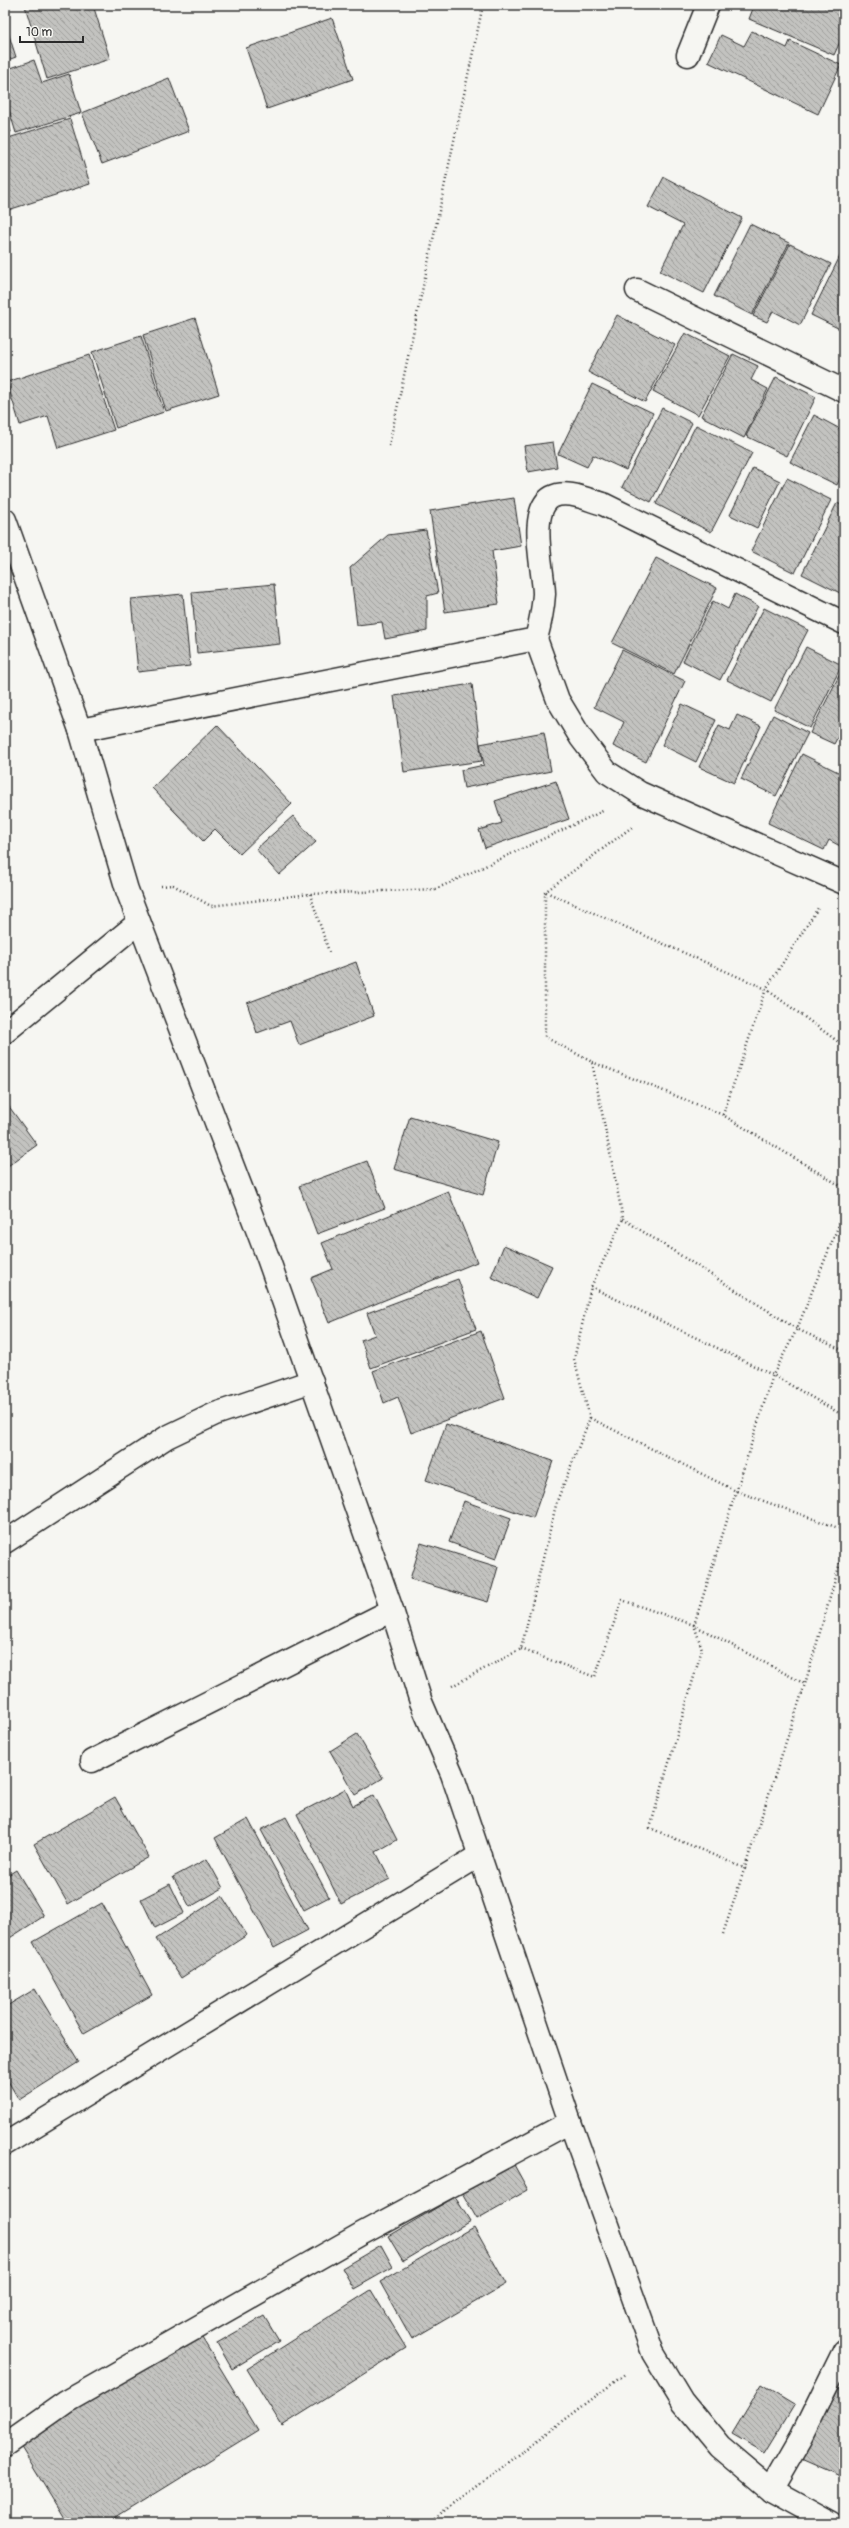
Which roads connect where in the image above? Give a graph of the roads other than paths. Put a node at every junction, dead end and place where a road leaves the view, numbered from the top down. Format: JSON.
{"nodes":[{"id":1,"x":708,"y":5,"type":"edge"},
{"id":2,"x":688,"y":55,"type":"dead end"},
{"id":3,"x":637,"y":290,"type":"dead end"},
{"id":4,"x":844,"y":391,"type":"edge"},
{"id":5,"x":5,"y":520,"type":"edge"},
{"id":6,"x":844,"y":623,"type":"edge"},
{"id":7,"x":536,"y":639,"type":"junction"},
{"id":8,"x":80,"y":730,"type":"junction"},
{"id":9,"x":840,"y":881,"type":"edge"},
{"id":10,"x":139,"y":922,"type":"junction"},
{"id":11,"x":5,"y":1032,"type":"edge"},
{"id":12,"x":312,"y":1381,"type":"junction"},
{"id":13,"x":5,"y":1542,"type":"edge"},
{"id":14,"x":392,"y":1610,"type":"junction"},
{"id":15,"x":92,"y":1761,"type":"dead end"},
{"id":16,"x":480,"y":1855,"type":"junction"},
{"id":17,"x":570,"y":2122,"type":"junction"},
{"id":18,"x":5,"y":2144,"type":"edge"},
{"id":19,"x":844,"y":2351,"type":"edge"},
{"id":20,"x":5,"y":2445,"type":"edge"},
{"id":21,"x":771,"y":2490,"type":"junction"},
{"id":22,"x":831,"y":2523,"type":"edge"}],
"edges":[{"from":1,"to":2,"type":"street"},
{"from":3,"to":4,"type":"street"},
{"from":5,"to":8,"type":"street"},
{"from":6,"to":7,"type":"street"},
{"from":7,"to":8,"type":"street"},
{"from":7,"to":9,"type":"street"},
{"from":8,"to":10,"type":"street"},
{"from":10,"to":11,"type":"street"},
{"from":10,"to":12,"type":"street"},
{"from":12,"to":13,"type":"street"},
{"from":12,"to":14,"type":"street"},
{"from":14,"to":15,"type":"street"},
{"from":14,"to":16,"type":"street"},
{"from":16,"to":17,"type":"street"},
{"from":16,"to":18,"type":"street"},
{"from":17,"to":20,"type":"street"},
{"from":17,"to":21,"type":"street"},
{"from":19,"to":21,"type":"street"},
{"from":21,"to":22,"type":"street"}]}
